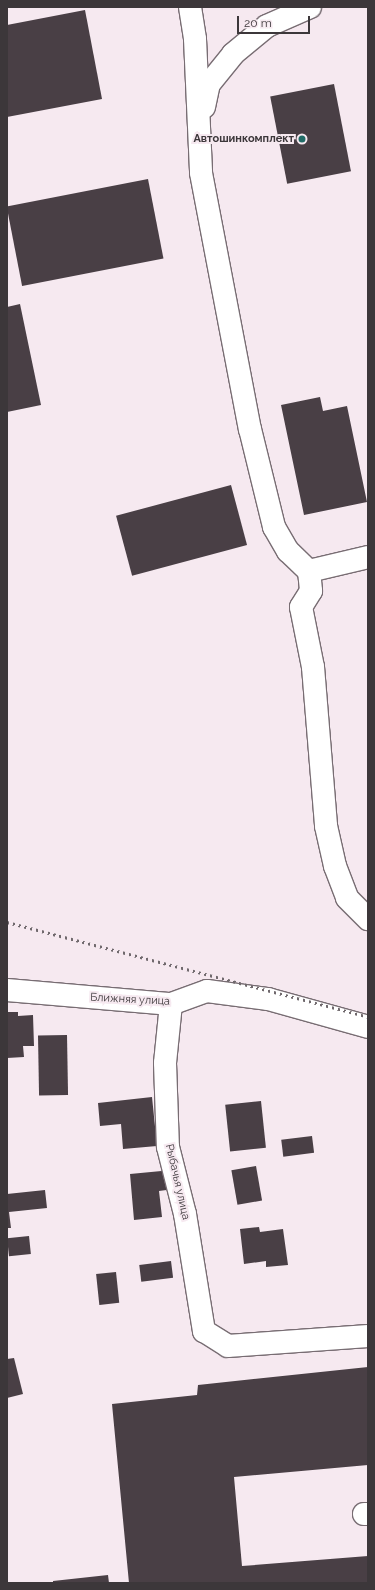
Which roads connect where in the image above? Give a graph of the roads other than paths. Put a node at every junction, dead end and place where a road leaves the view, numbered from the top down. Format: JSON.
{"nodes":[{"id":1,"x":190,"y":7,"type":"edge"},
{"id":2,"x":310,"y":7,"type":"edge"},
{"id":3,"x":200,"y":124,"type":"junction"},
{"id":4,"x":368,"y":557,"type":"edge"},
{"id":5,"x":309,"y":571,"type":"junction"},
{"id":6,"x":368,"y":919,"type":"edge"},
{"id":7,"x":7,"y":990,"type":"edge"},
{"id":8,"x":171,"y":1004,"type":"junction"},
{"id":9,"x":368,"y":1027,"type":"edge"},
{"id":10,"x":368,"y":1336,"type":"edge"}],
"edges":[{"from":1,"to":3,"type":"street"},
{"from":2,"to":3,"type":"street"},
{"from":3,"to":5,"type":"street"},
{"from":4,"to":5,"type":"street"},
{"from":5,"to":6,"type":"street"},
{"from":7,"to":8,"type":"street","name":"Ближняя улица"},
{"from":8,"to":9,"type":"street","name":"Ближняя улица"},
{"from":8,"to":10,"type":"street","name":"Рыбачья улица"}]}
